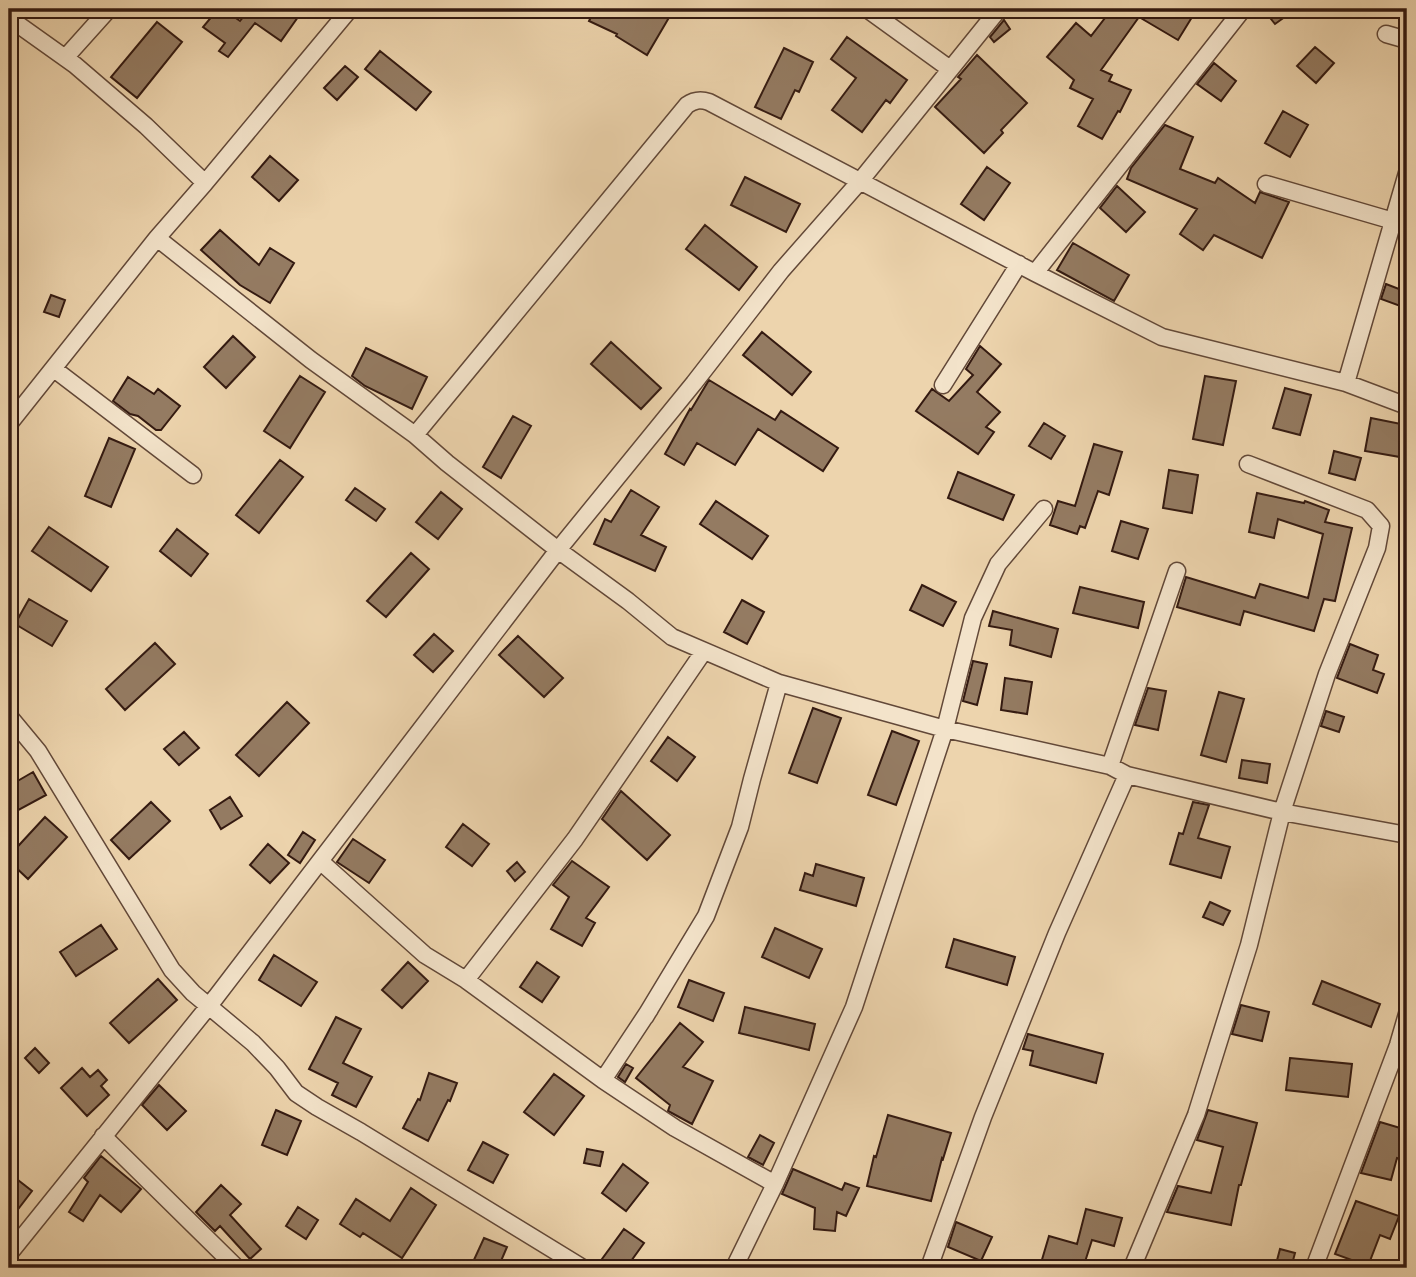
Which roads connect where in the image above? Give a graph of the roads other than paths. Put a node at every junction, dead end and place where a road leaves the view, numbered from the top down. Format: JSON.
{"nodes":[{"id":1,"x":109,"y":9,"type":"edge"},
{"id":2,"x":350,"y":9,"type":"edge"},
{"id":3,"x":867,"y":9,"type":"edge"},
{"id":4,"x":999,"y":9,"type":"edge"},
{"id":5,"x":1243,"y":9,"type":"edge"},
{"id":6,"x":9,"y":18,"type":"edge"},
{"id":7,"x":1386,"y":34,"type":"dead end"},
{"id":8,"x":1407,"y":40,"type":"edge"},
{"id":9,"x":65,"y":58,"type":"junction"},
{"id":10,"x":950,"y":69,"type":"junction"},
{"id":11,"x":1407,"y":173,"type":"edge"},
{"id":12,"x":861,"y":180,"type":"junction"},
{"id":13,"x":205,"y":183,"type":"junction"},
{"id":14,"x":1266,"y":184,"type":"dead end"},
{"id":15,"x":1400,"y":223,"type":"edge"},
{"id":16,"x":157,"y":238,"type":"junction"},
{"id":17,"x":1019,"y":264,"type":"junction"},
{"id":18,"x":1035,"y":273,"type":"junction"},
{"id":19,"x":54,"y":369,"type":"junction"},
{"id":20,"x":1346,"y":383,"type":"junction"},
{"id":21,"x":943,"y":385,"type":"dead end"},
{"id":22,"x":1407,"y":406,"type":"edge"},
{"id":23,"x":9,"y":424,"type":"edge"},
{"id":24,"x":415,"y":435,"type":"junction"},
{"id":25,"x":1248,"y":464,"type":"dead end"},
{"id":26,"x":193,"y":475,"type":"dead end"},
{"id":27,"x":1044,"y":509,"type":"dead end"},
{"id":28,"x":558,"y":550,"type":"junction"},
{"id":29,"x":1177,"y":571,"type":"dead end"},
{"id":30,"x":704,"y":651,"type":"junction"},
{"id":31,"x":779,"y":683,"type":"junction"},
{"id":32,"x":9,"y":716,"type":"edge"},
{"id":33,"x":945,"y":729,"type":"junction"},
{"id":34,"x":1110,"y":766,"type":"junction"},
{"id":35,"x":1127,"y":775,"type":"junction"},
{"id":36,"x":1282,"y":812,"type":"junction"},
{"id":37,"x":1407,"y":835,"type":"edge"},
{"id":38,"x":320,"y":861,"type":"junction"},
{"id":39,"x":686,"y":954,"type":"dead end"},
{"id":40,"x":466,"y":980,"type":"junction"},
{"id":41,"x":208,"y":1006,"type":"junction"},
{"id":42,"x":1407,"y":1014,"type":"edge"},
{"id":43,"x":645,"y":1017,"type":"junction"},
{"id":44,"x":603,"y":1080,"type":"junction"},
{"id":45,"x":103,"y":1136,"type":"junction"},
{"id":46,"x":775,"y":1185,"type":"junction"},
{"id":47,"x":9,"y":1254,"type":"edge"},
{"id":48,"x":237,"y":1268,"type":"edge"},
{"id":49,"x":583,"y":1268,"type":"edge"},
{"id":50,"x":734,"y":1268,"type":"edge"},
{"id":51,"x":929,"y":1268,"type":"edge"},
{"id":52,"x":1132,"y":1268,"type":"edge"},
{"id":53,"x":1314,"y":1268,"type":"edge"}],
"edges":[{"from":1,"to":9,"type":"street"},
{"from":2,"to":13,"type":"street"},
{"from":3,"to":10,"type":"street"},
{"from":4,"to":10,"type":"street"},
{"from":5,"to":18,"type":"street"},
{"from":6,"to":9,"type":"street"},
{"from":7,"to":8,"type":"street"},
{"from":9,"to":13,"type":"street"},
{"from":10,"to":12,"type":"street"},
{"from":11,"to":15,"type":"street"},
{"from":12,"to":17,"type":"street"},
{"from":12,"to":24,"type":"street"},
{"from":12,"to":28,"type":"street"},
{"from":13,"to":16,"type":"street"},
{"from":14,"to":15,"type":"street"},
{"from":15,"to":20,"type":"street"},
{"from":16,"to":19,"type":"street"},
{"from":16,"to":24,"type":"street"},
{"from":17,"to":18,"type":"street"},
{"from":17,"to":21,"type":"street"},
{"from":18,"to":20,"type":"street"},
{"from":19,"to":23,"type":"street"},
{"from":19,"to":26,"type":"street"},
{"from":20,"to":22,"type":"street"},
{"from":24,"to":28,"type":"street"},
{"from":25,"to":36,"type":"street"},
{"from":27,"to":33,"type":"street"},
{"from":28,"to":30,"type":"street"},
{"from":28,"to":38,"type":"street"},
{"from":29,"to":34,"type":"street"},
{"from":30,"to":31,"type":"street"},
{"from":30,"to":40,"type":"street"},
{"from":31,"to":33,"type":"street"},
{"from":31,"to":43,"type":"street"},
{"from":32,"to":41,"type":"street"},
{"from":33,"to":34,"type":"street"},
{"from":33,"to":46,"type":"street"},
{"from":34,"to":35,"type":"street"},
{"from":35,"to":36,"type":"street"},
{"from":35,"to":51,"type":"street"},
{"from":36,"to":37,"type":"street"},
{"from":36,"to":52,"type":"street"},
{"from":38,"to":40,"type":"street"},
{"from":38,"to":41,"type":"street"},
{"from":39,"to":43,"type":"street"},
{"from":40,"to":44,"type":"street"},
{"from":41,"to":45,"type":"street"},
{"from":41,"to":49,"type":"street"},
{"from":42,"to":53,"type":"street"},
{"from":43,"to":44,"type":"street"},
{"from":44,"to":46,"type":"street"},
{"from":45,"to":47,"type":"street"},
{"from":45,"to":48,"type":"street"},
{"from":46,"to":50,"type":"street"}]}
